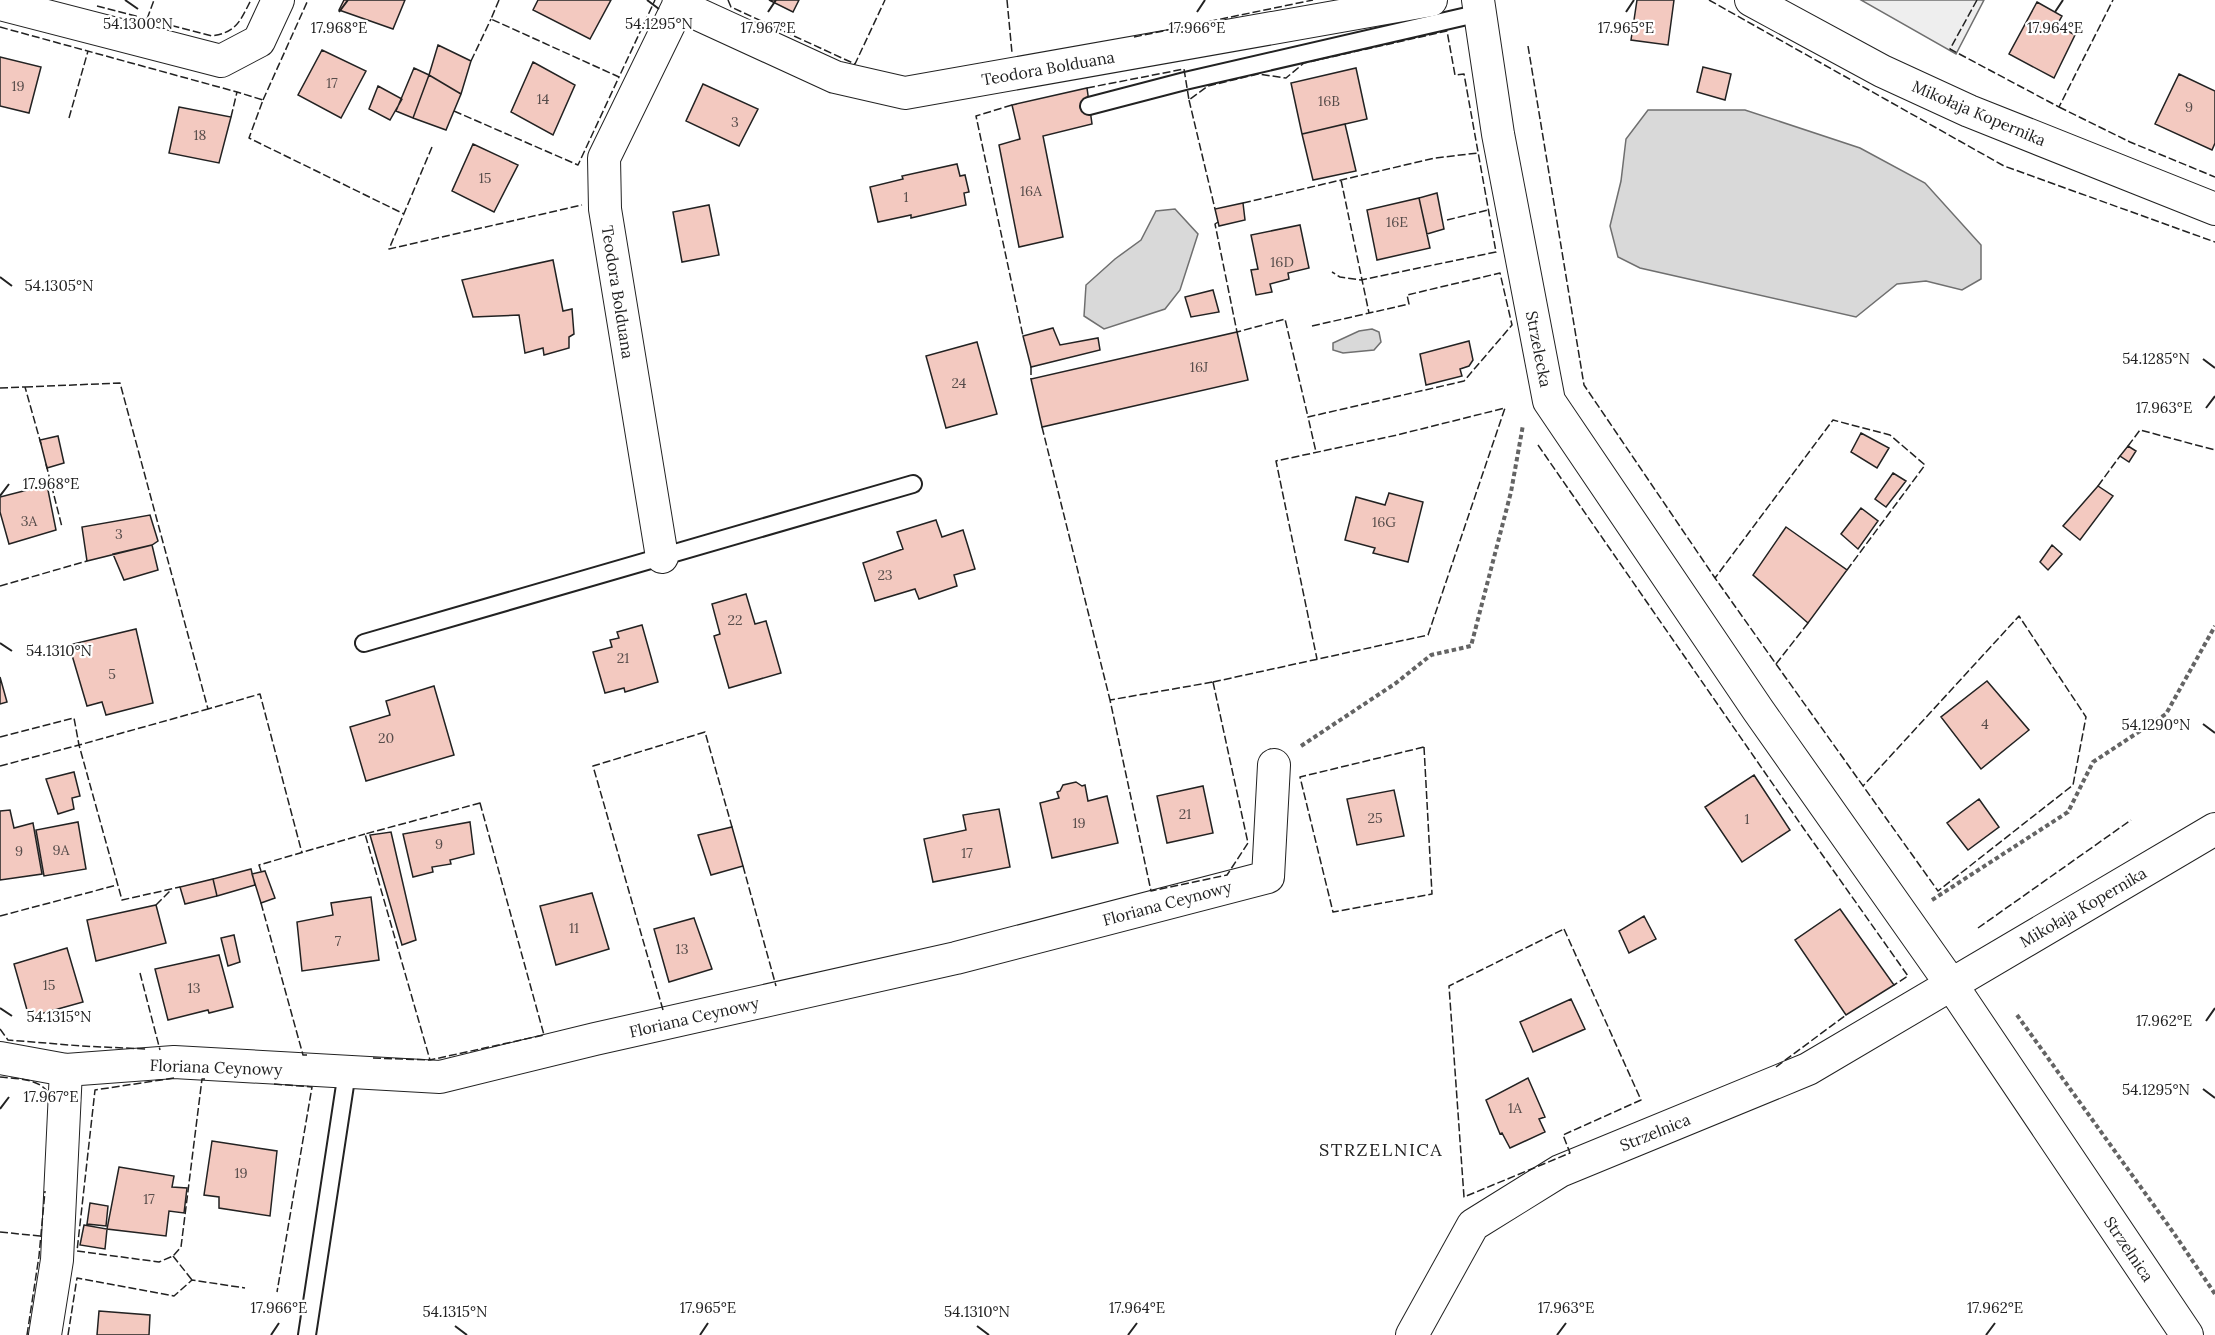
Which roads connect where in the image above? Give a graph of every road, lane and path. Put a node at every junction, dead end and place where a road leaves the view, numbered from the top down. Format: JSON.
{"nodes":[{"id":1,"x":279,"y":0,"type":"edge"},
{"id":2,"x":1431,"y":0,"type":"edge"},
{"id":3,"x":1750,"y":0,"type":"edge"},
{"id":4,"x":680,"y":3,"type":"edge"},
{"id":5,"x":0,"y":4,"type":"edge"},
{"id":6,"x":1479,"y":6,"type":"edge"},
{"id":7,"x":1089,"y":105,"type":"dead end"},
{"id":8,"x":2215,"y":210,"type":"edge"},
{"id":9,"x":1524,"y":423,"type":"dead end"},
{"id":10,"x":913,"y":484,"type":"dead end"},
{"id":11,"x":662,"y":557,"type":"junction"},
{"id":12,"x":2215,"y":626,"type":"edge"},
{"id":13,"x":364,"y":643,"type":"dead end"},
{"id":14,"x":1758,"y":710,"type":"joint"},
{"id":15,"x":1274,"y":765,"type":"joint"},
{"id":16,"x":2215,"y":829,"type":"edge"},
{"id":17,"x":1926,"y":890,"type":"dead end"},
{"id":18,"x":1933,"y":900,"type":"junction"},
{"id":19,"x":1904,"y":918,"type":"junction"},
{"id":20,"x":1982,"y":966,"type":"junction"},
{"id":21,"x":1951,"y":984,"type":"junction"},
{"id":22,"x":0,"y":1058,"type":"edge"},
{"id":23,"x":66,"y":1070,"type":"junction"},
{"id":24,"x":347,"y":1072,"type":"junction"},
{"id":25,"x":2215,"y":1294,"type":"edge"},
{"id":26,"x":45,"y":1335,"type":"edge"},
{"id":27,"x":307,"y":1335,"type":"edge"},
{"id":28,"x":1412,"y":1335,"type":"edge"},
{"id":29,"x":2187,"y":1335,"type":"edge"}],
"edges":[{"from":1,"to":5,"type":"street"},
{"from":2,"to":4,"type":"street","name":"Teodora Bolduana"},
{"from":3,"to":8,"type":"street","name":"Mikołaja Kopernika"},
{"from":4,"to":11,"type":"street","name":"Teodora Bolduana"},
{"from":6,"to":7,"type":"lane"},
{"from":6,"to":14,"type":"street","name":"Strzelecka"},
{"from":9,"to":15,"type":"path"},
{"from":10,"to":11,"type":"lane"},
{"from":11,"to":13,"type":"lane"},
{"from":12,"to":18,"type":"path"},
{"from":14,"to":19,"type":"street","name":"Strzelnica"},
{"from":15,"to":24,"type":"street","name":"Floriana Ceynowy"},
{"from":16,"to":20,"type":"street","name":"Mikołaja Kopernika"},
{"from":17,"to":18,"type":"path"},
{"from":18,"to":19,"type":"path"},
{"from":19,"to":21,"type":"street","name":"Strzelnica"},
{"from":20,"to":21,"type":"street","name":"Mikołaja Kopernika"},
{"from":20,"to":25,"type":"path"},
{"from":21,"to":28,"type":"street","name":"Strzelnica"},
{"from":21,"to":29,"type":"street","name":"Strzelnica"},
{"from":22,"to":23,"type":"street","name":"Floriana Ceynowy"},
{"from":23,"to":24,"type":"street","name":"Floriana Ceynowy"},
{"from":23,"to":26,"type":"street"},
{"from":24,"to":27,"type":"lane"}]}
